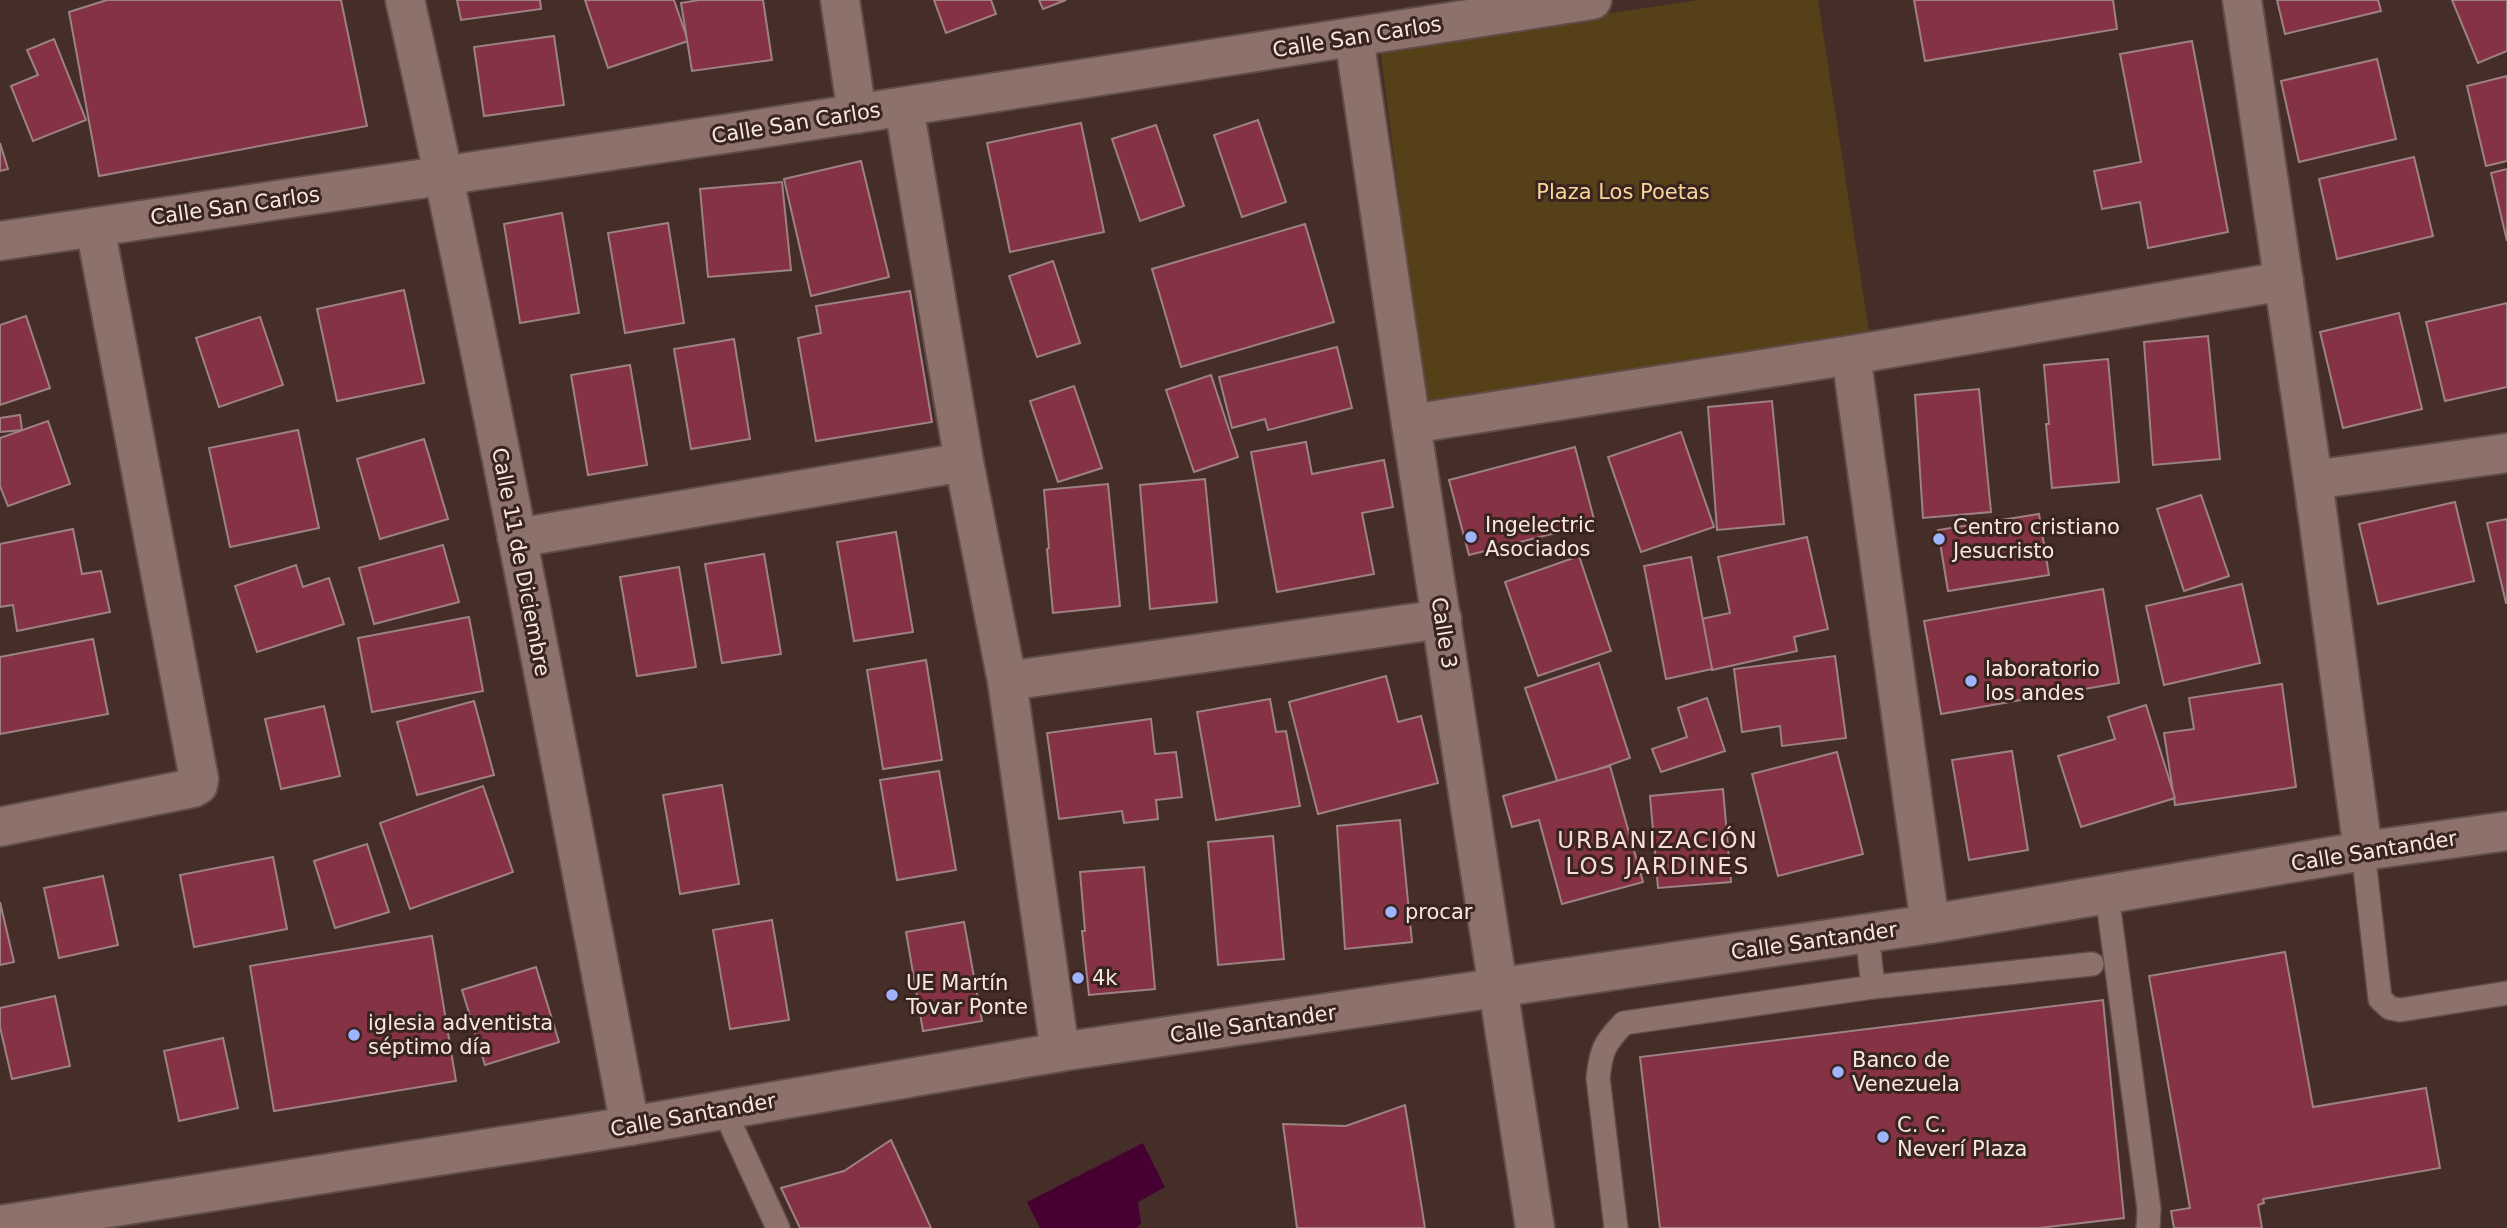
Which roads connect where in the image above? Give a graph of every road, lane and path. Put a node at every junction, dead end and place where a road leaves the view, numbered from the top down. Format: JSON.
{"nodes":[{"id":1,"x":405,"y":0,"type":"edge"},
{"id":2,"x":840,"y":0,"type":"edge"},
{"id":3,"x":1592,"y":0,"type":"edge"},
{"id":4,"x":2242,"y":0,"type":"edge"},
{"id":5,"x":1354,"y":37,"type":"junction"},
{"id":6,"x":904,"y":107,"type":"junction"},
{"id":7,"x":857,"y":114,"type":"junction"},
{"id":8,"x":444,"y":176,"type":"junction"},
{"id":9,"x":95,"y":227,"type":"junction"},
{"id":10,"x":0,"y":241,"type":"edge"},
{"id":11,"x":2284,"y":281,"type":"junction"},
{"id":12,"x":1851,"y":355,"type":"junction"},
{"id":13,"x":1411,"y":424,"type":"junction"},
{"id":14,"x":2507,"y":453,"type":"edge"},
{"id":15,"x":964,"y":461,"type":"junction"},
{"id":16,"x":2313,"y":480,"type":"junction"},
{"id":17,"x":517,"y":538,"type":"junction"},
{"id":18,"x":1442,"y":619,"type":"junction"},
{"id":19,"x":1007,"y":681,"type":"junction"},
{"id":20,"x":0,"y":827,"type":"edge"},
{"id":21,"x":2507,"y":831,"type":"edge"},
{"id":22,"x":2362,"y":851,"type":"junction"},
{"id":23,"x":2107,"y":895,"type":"junction"},
{"id":24,"x":1930,"y":924,"type":"junction"},
{"id":25,"x":1867,"y":933,"type":"junction"},
{"id":26,"x":2092,"y":964,"type":"dead end"},
{"id":27,"x":1873,"y":987,"type":"junction"},
{"id":28,"x":1497,"y":988,"type":"junction"},
{"id":29,"x":2507,"y":993,"type":"edge"},
{"id":30,"x":1060,"y":1052,"type":"junction"},
{"id":31,"x":724,"y":1110,"type":"junction"},
{"id":32,"x":630,"y":1126,"type":"junction"},
{"id":33,"x":0,"y":1225,"type":"edge"},
{"id":34,"x":778,"y":1228,"type":"edge"},
{"id":35,"x":1535,"y":1228,"type":"edge"},
{"id":36,"x":1616,"y":1228,"type":"edge"},
{"id":37,"x":2148,"y":1228,"type":"edge"}],
"edges":[{"from":1,"to":8,"type":"street","name":"Calle 11 de Diciembre"},
{"from":2,"to":7,"type":"street"},
{"from":3,"to":5,"type":"street","name":"Calle San Carlos"},
{"from":4,"to":11,"type":"street"},
{"from":5,"to":6,"type":"street","name":"Calle San Carlos"},
{"from":5,"to":13,"type":"street","name":"Calle 3"},
{"from":6,"to":7,"type":"street","name":"Calle San Carlos"},
{"from":6,"to":15,"type":"street"},
{"from":7,"to":8,"type":"street","name":"Calle San Carlos"},
{"from":8,"to":9,"type":"street","name":"Calle San Carlos"},
{"from":8,"to":17,"type":"street","name":"Calle 11 de Diciembre"},
{"from":9,"to":10,"type":"street","name":"Calle San Carlos"},
{"from":9,"to":20,"type":"street"},
{"from":11,"to":12,"type":"street"},
{"from":11,"to":16,"type":"street"},
{"from":12,"to":13,"type":"street"},
{"from":12,"to":24,"type":"street"},
{"from":13,"to":18,"type":"street","name":"Calle 3"},
{"from":14,"to":16,"type":"street"},
{"from":15,"to":17,"type":"street"},
{"from":15,"to":19,"type":"street"},
{"from":16,"to":22,"type":"street"},
{"from":17,"to":32,"type":"street","name":"Calle 11 de Diciembre"},
{"from":18,"to":19,"type":"street"},
{"from":18,"to":28,"type":"street","name":"Calle 3"},
{"from":19,"to":30,"type":"street"},
{"from":21,"to":22,"type":"street","name":"Calle Santander"},
{"from":22,"to":23,"type":"street","name":"Calle Santander"},
{"from":22,"to":29,"type":"lane"},
{"from":23,"to":24,"type":"street","name":"Calle Santander"},
{"from":23,"to":37,"type":"lane"},
{"from":24,"to":25,"type":"street","name":"Calle Santander"},
{"from":25,"to":27,"type":"lane"},
{"from":25,"to":28,"type":"street","name":"Calle Santander"},
{"from":26,"to":27,"type":"lane"},
{"from":27,"to":36,"type":"lane"},
{"from":28,"to":30,"type":"street","name":"Calle Santander"},
{"from":28,"to":35,"type":"street","name":"Calle 3"},
{"from":30,"to":31,"type":"street","name":"Calle Santander"},
{"from":31,"to":32,"type":"street","name":"Calle Santander"},
{"from":31,"to":34,"type":"lane"},
{"from":32,"to":33,"type":"street","name":"Calle Santander"}]}
